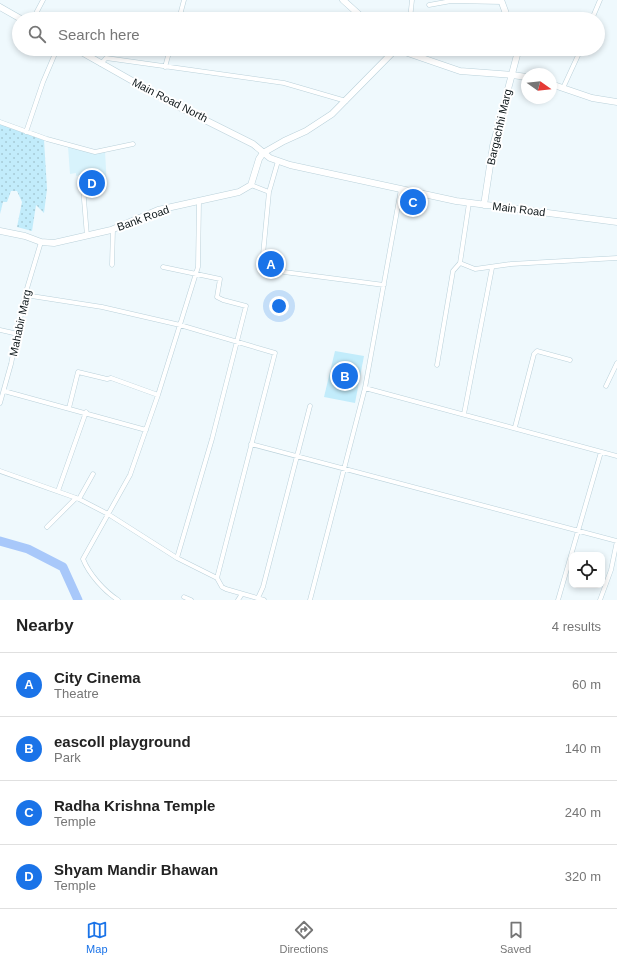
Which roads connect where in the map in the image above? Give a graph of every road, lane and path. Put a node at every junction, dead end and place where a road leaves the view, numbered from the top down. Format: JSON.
{"nodes":[{"id":1,"x":43,"y":0,"type":"edge"},
{"id":2,"x":184,"y":0,"type":"edge"},
{"id":3,"x":412,"y":0,"type":"edge"},
{"id":4,"x":600,"y":0,"type":"edge"},
{"id":5,"x":345,"y":1,"type":"edge"},
{"id":6,"x":501,"y":1,"type":"edge"},
{"id":7,"x":429,"y":5,"type":"dead end"},
{"id":8,"x":0,"y":7,"type":"edge"},
{"id":9,"x":37,"y":12,"type":"edge"},
{"id":10,"x":181,"y":12,"type":"edge"},
{"id":11,"x":357,"y":12,"type":"edge"},
{"id":12,"x":411,"y":12,"type":"edge"},
{"id":13,"x":505,"y":12,"type":"edge"},
{"id":14,"x":595,"y":12,"type":"edge"},
{"id":15,"x":12,"y":14,"type":"edge"},
{"id":16,"x":54,"y":56,"type":"edge"},
{"id":17,"x":88,"y":56,"type":"edge"},
{"id":18,"x":168,"y":56,"type":"edge"},
{"id":19,"x":389,"y":56,"type":"edge"},
{"id":20,"x":416,"y":56,"type":"edge"},
{"id":21,"x":516,"y":56,"type":"edge"},
{"id":22,"x":578,"y":56,"type":"edge"},
{"id":23,"x":101,"y":64,"type":"junction"},
{"id":24,"x":165,"y":67,"type":"junction"},
{"id":25,"x":512,"y":74,"type":"junction"},
{"id":26,"x":521,"y":76,"type":"edge"},
{"id":27,"x":557,"y":86,"type":"edge"},
{"id":28,"x":563,"y":88,"type":"junction"},
{"id":29,"x":346,"y":101,"type":"junction"},
{"id":30,"x":617,"y":102,"type":"edge"},
{"id":31,"x":0,"y":122,"type":"edge"},
{"id":32,"x":26,"y":132,"type":"junction"},
{"id":33,"x":133,"y":144,"type":"dead end"},
{"id":34,"x":263,"y":153,"type":"junction"},
{"id":35,"x":278,"y":161,"type":"junction"},
{"id":36,"x":82,"y":175,"type":"dead end"},
{"id":37,"x":251,"y":185,"type":"junction"},
{"id":38,"x":401,"y":189,"type":"junction"},
{"id":39,"x":269,"y":192,"type":"junction"},
{"id":40,"x":199,"y":201,"type":"junction"},
{"id":41,"x":469,"y":203,"type":"junction"},
{"id":42,"x":484,"y":205,"type":"junction"},
{"id":43,"x":617,"y":223,"type":"edge"},
{"id":44,"x":113,"y":229,"type":"junction"},
{"id":45,"x":0,"y":231,"type":"edge"},
{"id":46,"x":87,"y":236,"type":"junction"},
{"id":47,"x":41,"y":242,"type":"junction"},
{"id":48,"x":617,"y":258,"type":"edge"},
{"id":49,"x":460,"y":263,"type":"junction"},
{"id":50,"x":112,"y":265,"type":"dead end"},
{"id":51,"x":262,"y":265,"type":"dead end"},
{"id":52,"x":163,"y":267,"type":"dead end"},
{"id":53,"x":492,"y":268,"type":"junction"},
{"id":54,"x":284,"y":272,"type":"dead end"},
{"id":55,"x":196,"y":274,"type":"junction"},
{"id":56,"x":384,"y":285,"type":"junction"},
{"id":57,"x":25,"y":295,"type":"junction"},
{"id":58,"x":180,"y":325,"type":"junction"},
{"id":59,"x":0,"y":330,"type":"edge"},
{"id":60,"x":18,"y":334,"type":"junction"},
{"id":61,"x":236,"y":342,"type":"junction"},
{"id":62,"x":570,"y":360,"type":"dead end"},
{"id":63,"x":617,"y":363,"type":"edge"},
{"id":64,"x":437,"y":365,"type":"dead end"},
{"id":65,"x":606,"y":386,"type":"dead end"},
{"id":66,"x":365,"y":388,"type":"junction"},
{"id":67,"x":4,"y":391,"type":"junction"},
{"id":68,"x":158,"y":395,"type":"junction"},
{"id":69,"x":0,"y":403,"type":"edge"},
{"id":70,"x":310,"y":406,"type":"dead end"},
{"id":71,"x":69,"y":408,"type":"junction"},
{"id":72,"x":86,"y":412,"type":"junction"},
{"id":73,"x":464,"y":414,"type":"junction"},
{"id":74,"x":515,"y":427,"type":"junction"},
{"id":75,"x":146,"y":430,"type":"junction"},
{"id":76,"x":251,"y":444,"type":"junction"},
{"id":77,"x":602,"y":452,"type":"junction"},
{"id":78,"x":617,"y":456,"type":"edge"},
{"id":79,"x":296,"y":457,"type":"junction"},
{"id":80,"x":345,"y":469,"type":"junction"},
{"id":81,"x":0,"y":471,"type":"edge"},
{"id":82,"x":93,"y":474,"type":"dead end"},
{"id":83,"x":58,"y":491,"type":"junction"},
{"id":84,"x":78,"y":498,"type":"junction"},
{"id":85,"x":108,"y":514,"type":"junction"},
{"id":86,"x":47,"y":527,"type":"dead end"},
{"id":87,"x":578,"y":531,"type":"junction"},
{"id":88,"x":617,"y":541,"type":"edge"},
{"id":89,"x":177,"y":558,"type":"junction"},
{"id":90,"x":217,"y":578,"type":"junction"},
{"id":91,"x":242,"y":594,"type":"junction"},
{"id":92,"x":184,"y":597,"type":"dead end"},
{"id":93,"x":258,"y":598,"type":"junction"},
{"id":94,"x":118,"y":600,"type":"edge"},
{"id":95,"x":191,"y":600,"type":"edge"},
{"id":96,"x":238,"y":600,"type":"edge"},
{"id":97,"x":264,"y":600,"type":"edge"},
{"id":98,"x":310,"y":600,"type":"edge"},
{"id":99,"x":558,"y":600,"type":"edge"},
{"id":100,"x":600,"y":600,"type":"edge"}],
"edges":[{"from":1,"to":9,"type":"street"},
{"from":2,"to":10,"type":"street"},
{"from":3,"to":12,"type":"street"},
{"from":4,"to":14,"type":"street"},
{"from":5,"to":11,"type":"main road"},
{"from":6,"to":7,"type":"street"},
{"from":6,"to":13,"type":"main road"},
{"from":8,"to":15,"type":"main road"},
{"from":16,"to":32,"type":"street"},
{"from":17,"to":23,"type":"main road","name":"Main Road North"},
{"from":18,"to":24,"type":"street"},
{"from":19,"to":29,"type":"main road"},
{"from":20,"to":25,"type":"main road"},
{"from":21,"to":25,"type":"main road","name":"Bargachhi Marg"},
{"from":22,"to":28,"type":"street"},
{"from":23,"to":24,"type":"street"},
{"from":23,"to":34,"type":"main road","name":"Main Road North"},
{"from":24,"to":29,"type":"street"},
{"from":25,"to":26,"type":"main road"},
{"from":25,"to":42,"type":"main road","name":"Bargachhi Marg"},
{"from":27,"to":28,"type":"main road"},
{"from":28,"to":30,"type":"main road"},
{"from":29,"to":34,"type":"main road"},
{"from":31,"to":32,"type":"street"},
{"from":32,"to":33,"type":"street"},
{"from":34,"to":35,"type":"main road","name":"Main Road North"},
{"from":34,"to":37,"type":"main road"},
{"from":35,"to":38,"type":"main road","name":"Main Road North"},
{"from":35,"to":39,"type":"street"},
{"from":36,"to":46,"type":"street"},
{"from":37,"to":39,"type":"street"},
{"from":37,"to":40,"type":"main road","name":"Bank Road"},
{"from":38,"to":41,"type":"main road","name":"Main Road"},
{"from":38,"to":56,"type":"street"},
{"from":39,"to":51,"type":"street"},
{"from":40,"to":44,"type":"main road","name":"Bank Road"},
{"from":40,"to":55,"type":"street"},
{"from":41,"to":42,"type":"main road","name":"Main Road"},
{"from":41,"to":49,"type":"street"},
{"from":42,"to":43,"type":"main road","name":"Main Road"},
{"from":44,"to":46,"type":"main road","name":"Bank Road"},
{"from":44,"to":50,"type":"street"},
{"from":45,"to":47,"type":"main road","name":"Bank Road"},
{"from":46,"to":47,"type":"main road","name":"Bank Road"},
{"from":47,"to":57,"type":"street","name":"Mahabir Marg"},
{"from":48,"to":53,"type":"street"},
{"from":49,"to":53,"type":"street"},
{"from":49,"to":64,"type":"street"},
{"from":52,"to":55,"type":"street"},
{"from":53,"to":73,"type":"street"},
{"from":54,"to":56,"type":"street"},
{"from":55,"to":58,"type":"street"},
{"from":55,"to":61,"type":"street"},
{"from":56,"to":66,"type":"street"},
{"from":57,"to":58,"type":"street"},
{"from":57,"to":60,"type":"street","name":"Mahabir Marg"},
{"from":58,"to":61,"type":"street"},
{"from":58,"to":68,"type":"street"},
{"from":59,"to":60,"type":"street"},
{"from":60,"to":67,"type":"street","name":"Mahabir Marg"},
{"from":61,"to":76,"type":"street"},
{"from":61,"to":89,"type":"street"},
{"from":62,"to":74,"type":"street"},
{"from":63,"to":65,"type":"street"},
{"from":66,"to":73,"type":"street"},
{"from":66,"to":80,"type":"street"},
{"from":67,"to":69,"type":"street","name":"Mahabir Marg"},
{"from":67,"to":71,"type":"street"},
{"from":68,"to":71,"type":"street"},
{"from":68,"to":75,"type":"street"},
{"from":70,"to":79,"type":"street"},
{"from":71,"to":72,"type":"street"},
{"from":72,"to":75,"type":"street"},
{"from":72,"to":83,"type":"street"},
{"from":73,"to":74,"type":"street"},
{"from":74,"to":77,"type":"street"},
{"from":75,"to":85,"type":"street"},
{"from":76,"to":79,"type":"street"},
{"from":76,"to":90,"type":"street"},
{"from":77,"to":78,"type":"street"},
{"from":77,"to":87,"type":"street"},
{"from":79,"to":80,"type":"street"},
{"from":79,"to":93,"type":"street"},
{"from":80,"to":87,"type":"street"},
{"from":80,"to":98,"type":"street"},
{"from":81,"to":83,"type":"street"},
{"from":82,"to":84,"type":"street"},
{"from":83,"to":84,"type":"street"},
{"from":84,"to":85,"type":"street"},
{"from":84,"to":86,"type":"street"},
{"from":85,"to":89,"type":"street"},
{"from":85,"to":94,"type":"street"},
{"from":87,"to":88,"type":"street"},
{"from":87,"to":99,"type":"street"},
{"from":88,"to":100,"type":"street"},
{"from":89,"to":90,"type":"street"},
{"from":90,"to":91,"type":"street"},
{"from":91,"to":93,"type":"street"},
{"from":91,"to":96,"type":"street"},
{"from":92,"to":95,"type":"street"},
{"from":93,"to":97,"type":"street"}]}
